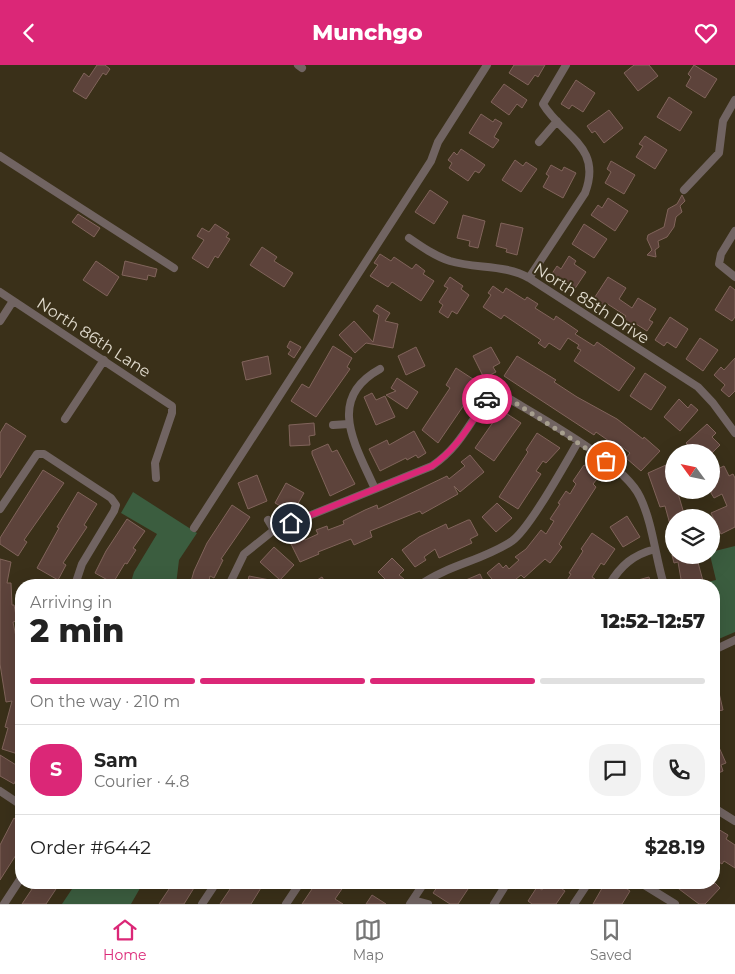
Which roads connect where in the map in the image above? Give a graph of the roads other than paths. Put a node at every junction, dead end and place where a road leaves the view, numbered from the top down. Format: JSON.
{"nodes":[{"id":1,"x":487,"y":65,"type":"edge"},
{"id":2,"x":566,"y":65,"type":"edge"},
{"id":3,"x":735,"y":100,"type":"edge"},
{"id":4,"x":557,"y":121,"type":"junction"},
{"id":5,"x":539,"y":142,"type":"dead end"},
{"id":6,"x":0,"y":155,"type":"edge"},
{"id":7,"x":684,"y":190,"type":"dead end"},
{"id":8,"x":735,"y":231,"type":"edge"},
{"id":9,"x":409,"y":238,"type":"dead end"},
{"id":10,"x":174,"y":268,"type":"dead end"},
{"id":11,"x":735,"y":277,"type":"edge"},
{"id":12,"x":529,"y":278,"type":"junction"},
{"id":13,"x":0,"y":292,"type":"edge"},
{"id":14,"x":13,"y":301,"type":"junction"},
{"id":15,"x":0,"y":321,"type":"edge"},
{"id":16,"x":104,"y":360,"type":"junction"},
{"id":17,"x":380,"y":369,"type":"dead end"},
{"id":18,"x":66,"y":419,"type":"dead end"},
{"id":19,"x":349,"y":423,"type":"junction"},
{"id":20,"x":333,"y":425,"type":"dead end"},
{"id":21,"x":735,"y":433,"type":"edge"},
{"id":22,"x":578,"y":443,"type":"junction"},
{"id":23,"x":156,"y":478,"type":"dead end"},
{"id":24,"x":375,"y":489,"type":"junction"},
{"id":25,"x":0,"y":509,"type":"edge"},
{"id":26,"x":268,"y":520,"type":"dead end"},
{"id":27,"x":194,"y":528,"type":"dead end"},
{"id":28,"x":274,"y":530,"type":"junction"},
{"id":29,"x":655,"y":549,"type":"junction"},
{"id":30,"x":77,"y":579,"type":"edge"},
{"id":31,"x":232,"y":579,"type":"edge"},
{"id":32,"x":428,"y":579,"type":"edge"},
{"id":33,"x":613,"y":579,"type":"edge"},
{"id":34,"x":662,"y":579,"type":"edge"},
{"id":35,"x":735,"y":640,"type":"edge"},
{"id":36,"x":720,"y":647,"type":"edge"},
{"id":37,"x":0,"y":791,"type":"edge"},
{"id":38,"x":15,"y":801,"type":"edge"},
{"id":39,"x":720,"y":811,"type":"edge"},
{"id":40,"x":735,"y":821,"type":"edge"},
{"id":41,"x":15,"y":887,"type":"edge"},
{"id":42,"x":212,"y":889,"type":"edge"},
{"id":43,"x":296,"y":889,"type":"edge"},
{"id":44,"x":421,"y":889,"type":"edge"},
{"id":45,"x":503,"y":889,"type":"edge"},
{"id":46,"x":584,"y":889,"type":"edge"},
{"id":47,"x":651,"y":889,"type":"edge"},
{"id":48,"x":413,"y":903,"type":"edge"},
{"id":49,"x":4,"y":904,"type":"edge"},
{"id":50,"x":202,"y":904,"type":"edge"},
{"id":51,"x":286,"y":904,"type":"edge"},
{"id":52,"x":428,"y":904,"type":"edge"},
{"id":53,"x":494,"y":904,"type":"edge"},
{"id":54,"x":574,"y":904,"type":"edge"},
{"id":55,"x":675,"y":904,"type":"edge"}],
"edges":[{"from":1,"to":27,"type":"street"},
{"from":2,"to":4,"type":"street"},
{"from":3,"to":7,"type":"street"},
{"from":4,"to":5,"type":"street"},
{"from":4,"to":12,"type":"street"},
{"from":6,"to":10,"type":"street"},
{"from":8,"to":11,"type":"street"},
{"from":9,"to":12,"type":"street","name":"North 85th Drive"},
{"from":12,"to":21,"type":"street","name":"North 85th Drive"},
{"from":13,"to":14,"type":"street","name":"North 86th Lane"},
{"from":14,"to":15,"type":"street"},
{"from":14,"to":16,"type":"street","name":"North 86th Lane"},
{"from":16,"to":18,"type":"street"},
{"from":16,"to":23,"type":"street","name":"North 86th Lane"},
{"from":17,"to":19,"type":"street"},
{"from":19,"to":20,"type":"street"},
{"from":19,"to":24,"type":"street"},
{"from":22,"to":24,"type":"street"},
{"from":22,"to":29,"type":"street"},
{"from":22,"to":32,"type":"street"},
{"from":24,"to":28,"type":"street"},
{"from":25,"to":30,"type":"street"},
{"from":26,"to":28,"type":"street"},
{"from":28,"to":31,"type":"street"},
{"from":29,"to":33,"type":"street"},
{"from":29,"to":34,"type":"street"},
{"from":35,"to":36,"type":"street"},
{"from":37,"to":38,"type":"street"},
{"from":39,"to":40,"type":"street"},
{"from":41,"to":49,"type":"street"},
{"from":42,"to":50,"type":"street"},
{"from":43,"to":51,"type":"street"},
{"from":44,"to":48,"type":"street"},
{"from":45,"to":53,"type":"street"},
{"from":46,"to":54,"type":"street"},
{"from":47,"to":55,"type":"street"},
{"from":48,"to":52,"type":"street"}]}
